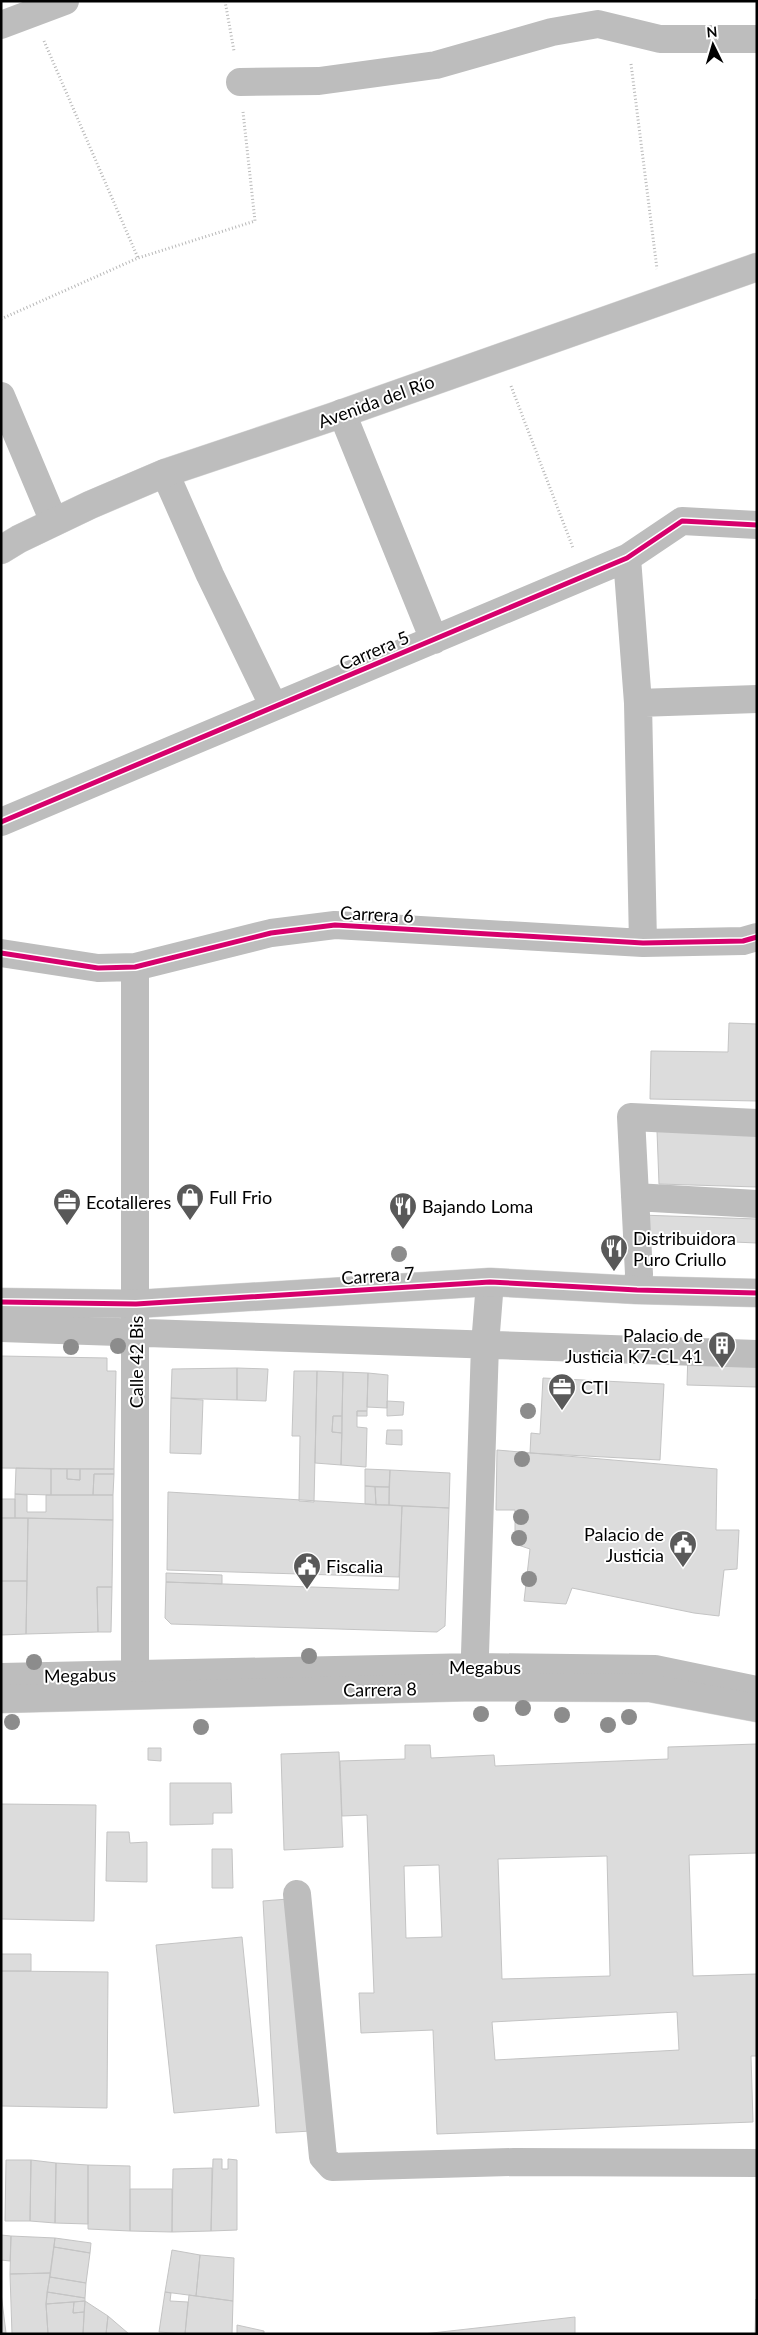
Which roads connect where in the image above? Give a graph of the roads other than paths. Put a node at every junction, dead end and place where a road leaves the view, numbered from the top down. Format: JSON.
{"nodes":[{"id":1,"x":65,"y":1,"type":"edge"},
{"id":2,"x":1,"y":25,"type":"edge"},
{"id":3,"x":757,"y":39,"type":"edge"},
{"id":4,"x":240,"y":82,"type":"dead end"},
{"id":5,"x":757,"y":267,"type":"edge"},
{"id":6,"x":1,"y":396,"type":"edge"},
{"id":7,"x":342,"y":412,"type":"junction"},
{"id":8,"x":165,"y":472,"type":"junction"},
{"id":9,"x":54,"y":522,"type":"junction"},
{"id":10,"x":757,"y":524,"type":"edge"},
{"id":11,"x":1,"y":550,"type":"edge"},
{"id":12,"x":627,"y":558,"type":"junction"},
{"id":13,"x":434,"y":640,"type":"junction"},
{"id":14,"x":757,"y":699,"type":"edge"},
{"id":15,"x":638,"y":702,"type":"junction"},
{"id":16,"x":274,"y":707,"type":"junction"},
{"id":17,"x":1,"y":822,"type":"edge"},
{"id":18,"x":757,"y":937,"type":"edge"},
{"id":19,"x":643,"y":944,"type":"junction"},
{"id":20,"x":1,"y":953,"type":"edge"},
{"id":21,"x":135,"y":967,"type":"junction"},
{"id":22,"x":757,"y":1123,"type":"edge"},
{"id":23,"x":635,"y":1197,"type":"junction"},
{"id":24,"x":757,"y":1204,"type":"edge"},
{"id":25,"x":490,"y":1282,"type":"junction"},
{"id":26,"x":637,"y":1290,"type":"junction"},
{"id":27,"x":757,"y":1293,"type":"edge"},
{"id":28,"x":1,"y":1302,"type":"edge"},
{"id":29,"x":136,"y":1304,"type":"junction"},
{"id":30,"x":1,"y":1328,"type":"edge"},
{"id":31,"x":136,"y":1333,"type":"junction"},
{"id":32,"x":485,"y":1345,"type":"junction"},
{"id":33,"x":757,"y":1354,"type":"edge"},
{"id":34,"x":1,"y":1677,"type":"edge"},
{"id":35,"x":474,"y":1677,"type":"junction"},
{"id":36,"x":137,"y":1685,"type":"junction"},
{"id":37,"x":757,"y":1690,"type":"edge"},
{"id":38,"x":1,"y":1699,"type":"edge"},
{"id":39,"x":757,"y":1708,"type":"edge"},
{"id":40,"x":297,"y":1894,"type":"dead end"},
{"id":41,"x":757,"y":2164,"type":"edge"}],
"edges":[{"from":1,"to":2,"type":"street"},
{"from":3,"to":4,"type":"street"},
{"from":5,"to":7,"type":"street","name":"Avenida del Río"},
{"from":6,"to":9,"type":"street"},
{"from":7,"to":8,"type":"street","name":"Avenida del Río"},
{"from":7,"to":13,"type":"street"},
{"from":8,"to":9,"type":"street","name":"Avenida del Río"},
{"from":8,"to":16,"type":"street"},
{"from":9,"to":11,"type":"street","name":"Avenida del Río"},
{"from":10,"to":12,"type":"street","name":"Carrera 5"},
{"from":12,"to":13,"type":"street","name":"Carrera 5"},
{"from":12,"to":15,"type":"street"},
{"from":13,"to":16,"type":"street","name":"Carrera 5"},
{"from":14,"to":15,"type":"street"},
{"from":15,"to":19,"type":"street"},
{"from":16,"to":17,"type":"street","name":"Carrera 5"},
{"from":18,"to":19,"type":"street","name":"Carrera 6"},
{"from":19,"to":21,"type":"street","name":"Carrera 6"},
{"from":20,"to":21,"type":"street","name":"Carrera 6"},
{"from":21,"to":29,"type":"street","name":"Calle 42 Bis"},
{"from":22,"to":23,"type":"street"},
{"from":23,"to":24,"type":"street"},
{"from":23,"to":26,"type":"street"},
{"from":25,"to":26,"type":"street","name":"Carrera 7"},
{"from":25,"to":29,"type":"street","name":"Carrera 7"},
{"from":25,"to":32,"type":"street"},
{"from":26,"to":27,"type":"street","name":"Carrera 7"},
{"from":28,"to":29,"type":"street","name":"Carrera 7"},
{"from":29,"to":31,"type":"street","name":"Calle 42 Bis"},
{"from":30,"to":31,"type":"street"},
{"from":31,"to":32,"type":"street"},
{"from":31,"to":36,"type":"street","name":"Calle 42 Bis"},
{"from":32,"to":33,"type":"street"},
{"from":32,"to":35,"type":"street"},
{"from":34,"to":36,"type":"street","name":"Megabus"},
{"from":35,"to":36,"type":"street","name":"Carrera 8"},
{"from":35,"to":37,"type":"street","name":"Megabus"},
{"from":35,"to":39,"type":"street","name":"Carrera 8"},
{"from":36,"to":38,"type":"street","name":"Carrera 8"},
{"from":40,"to":41,"type":"street"}]}
